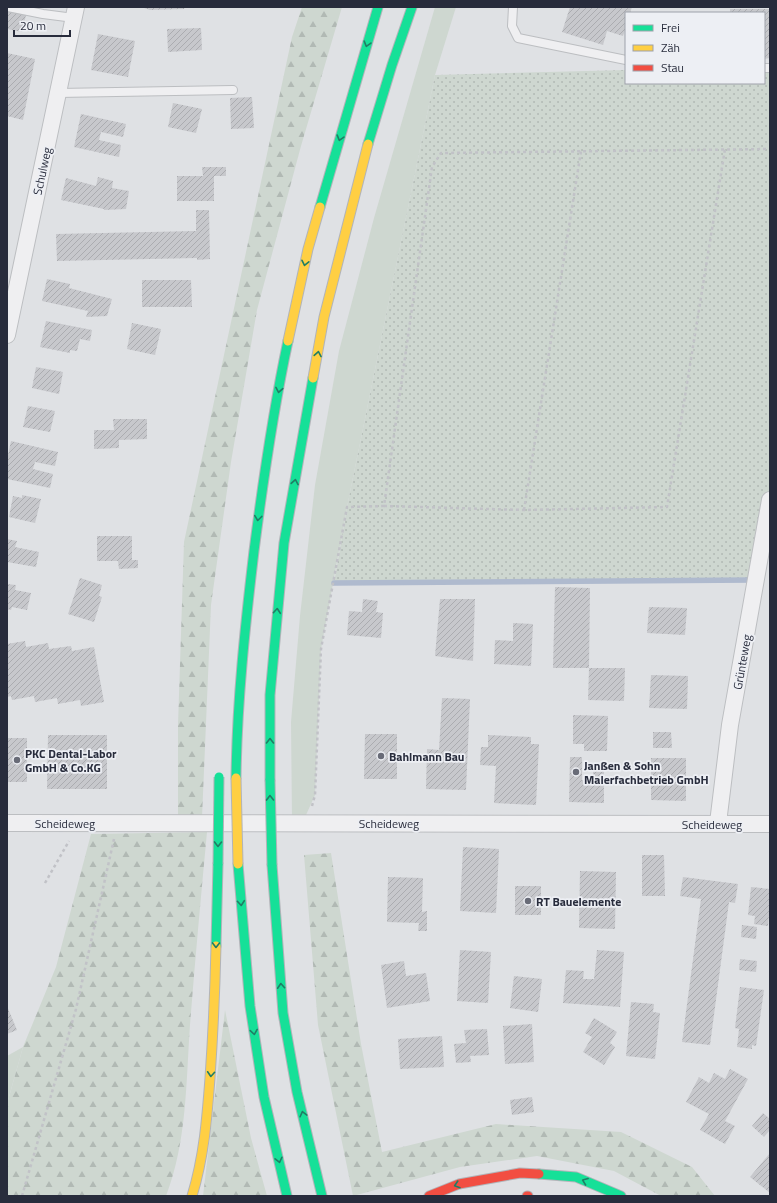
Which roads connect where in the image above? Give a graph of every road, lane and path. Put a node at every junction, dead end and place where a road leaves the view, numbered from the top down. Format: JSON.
{"nodes":[{"id":1,"x":8,"y":7,"type":"edge"},
{"id":2,"x":378,"y":7,"type":"edge"},
{"id":3,"x":412,"y":7,"type":"edge"},
{"id":4,"x":513,"y":7,"type":"edge"},
{"id":5,"x":75,"y":13,"type":"edge"},
{"id":6,"x":625,"y":60,"type":"edge"},
{"id":7,"x":233,"y":90,"type":"dead end"},
{"id":8,"x":58,"y":93,"type":"junction"},
{"id":9,"x":725,"y":149,"type":"junction"},
{"id":10,"x":770,"y":149,"type":"edge"},
{"id":11,"x":581,"y":151,"type":"junction"},
{"id":12,"x":7,"y":335,"type":"edge"},
{"id":13,"x":770,"y":503,"type":"edge"},
{"id":14,"x":384,"y":506,"type":"junction"},
{"id":15,"x":524,"y":510,"type":"junction"},
{"id":16,"x":236,"y":724,"type":"junction"},
{"id":17,"x":227,"y":754,"type":"dead end"},
{"id":18,"x":221,"y":773,"type":"dead end"},
{"id":19,"x":7,"y":822,"type":"edge"},
{"id":20,"x":78,"y":823,"type":"junction"},
{"id":21,"x":118,"y":823,"type":"junction"},
{"id":22,"x":307,"y":823,"type":"junction"},
{"id":23,"x":718,"y":824,"type":"junction"},
{"id":24,"x":770,"y":824,"type":"edge"},
{"id":25,"x":45,"y":883,"type":"dead end"},
{"id":26,"x":322,"y":1194,"type":"edge"},
{"id":27,"x":22,"y":1196,"type":"edge"},
{"id":28,"x":192,"y":1196,"type":"edge"},
{"id":29,"x":287,"y":1196,"type":"edge"},
{"id":30,"x":429,"y":1196,"type":"edge"},
{"id":31,"x":621,"y":1196,"type":"edge"}],
"edges":[{"from":1,"to":5,"type":"lane"},
{"from":2,"to":16,"type":"highway","one_way":true},
{"from":26,"to":3,"type":"highway","one_way":true,"bridge":true},
{"from":4,"to":6,"type":"lane"},
{"from":5,"to":8,"type":"street","name":"Schulweg"},
{"from":7,"to":8,"type":"lane"},
{"from":8,"to":12,"type":"street","name":"Schulweg"},
{"from":9,"to":10,"type":"path"},
{"from":9,"to":11,"type":"path"},
{"from":9,"to":15,"type":"path"},
{"from":11,"to":14,"type":"path"},
{"from":11,"to":15,"type":"path"},
{"from":13,"to":23,"type":"street","name":"Grünteweg"},
{"from":14,"to":15,"type":"path"},
{"from":14,"to":22,"type":"path"},
{"from":16,"to":17,"type":"highway"},
{"from":16,"to":29,"type":"highway","one_way":true,"bridge":true},
{"from":18,"to":28,"type":"highway","one_way":true,"bridge":true},
{"from":19,"to":20,"type":"street","name":"Scheideweg"},
{"from":20,"to":21,"type":"street","name":"Scheideweg"},
{"from":20,"to":25,"type":"path"},
{"from":21,"to":22,"type":"street","name":"Scheideweg"},
{"from":21,"to":27,"type":"path"},
{"from":22,"to":23,"type":"street","name":"Scheideweg"},
{"from":23,"to":24,"type":"street","name":"Scheideweg"},
{"from":31,"to":30,"type":"highway","one_way":true}]}
